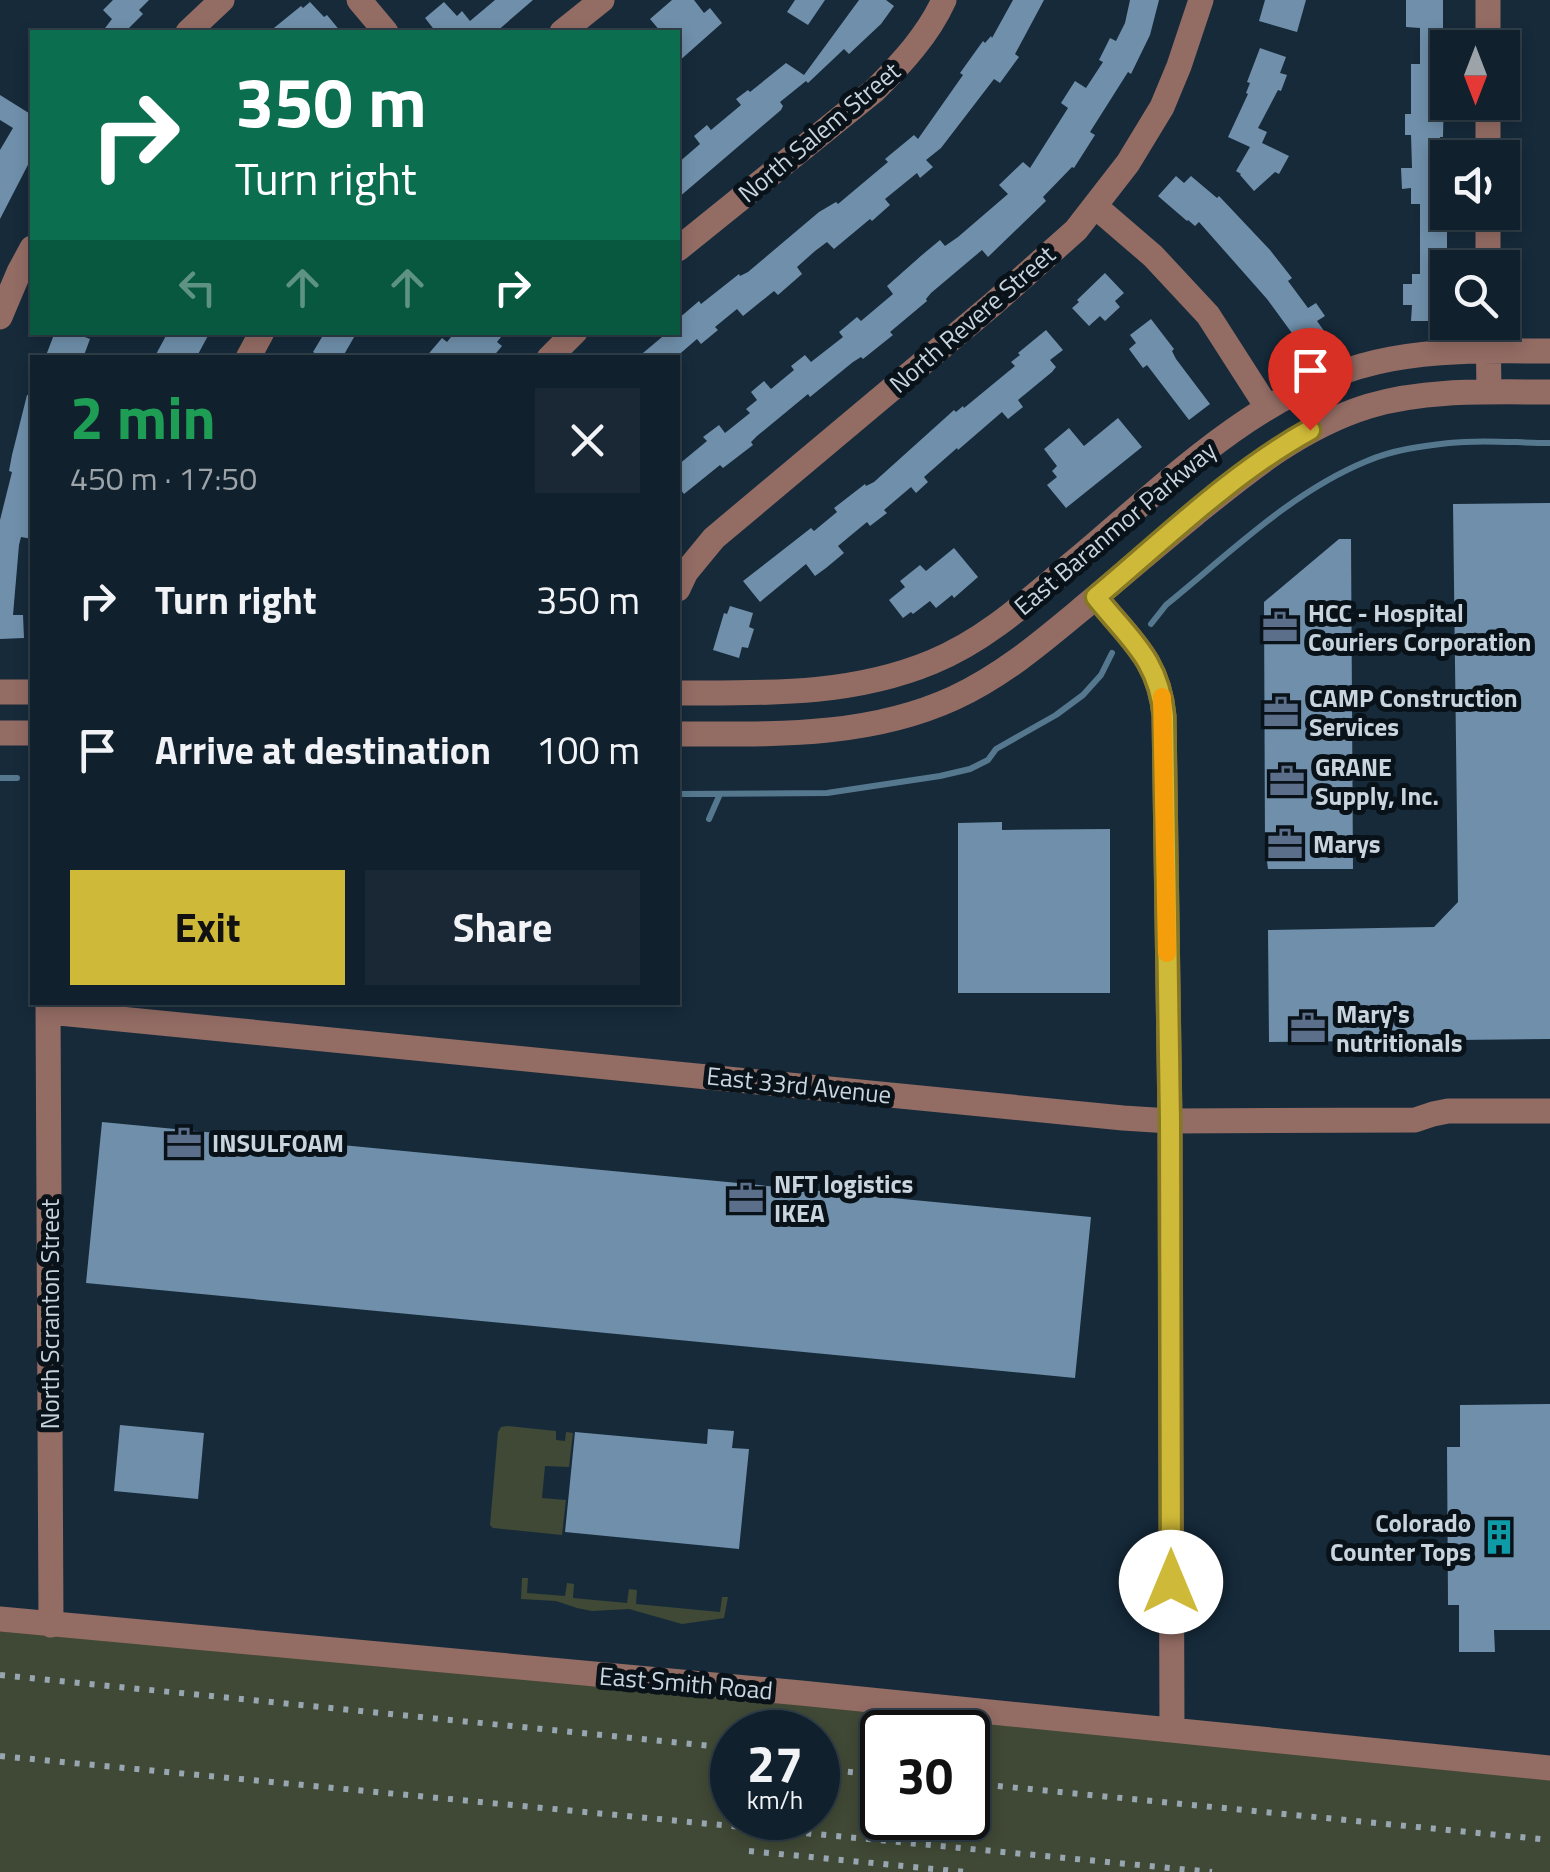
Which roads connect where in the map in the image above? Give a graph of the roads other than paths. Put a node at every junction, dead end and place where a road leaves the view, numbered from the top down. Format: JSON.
{"nodes":[{"id":1,"x":222,"y":0,"type":"edge"},
{"id":2,"x":358,"y":0,"type":"edge"},
{"id":3,"x":602,"y":0,"type":"edge"},
{"id":4,"x":944,"y":0,"type":"edge"},
{"id":5,"x":1201,"y":0,"type":"edge"},
{"id":6,"x":1488,"y":0,"type":"edge"},
{"id":7,"x":190,"y":30,"type":"edge"},
{"id":8,"x":384,"y":30,"type":"edge"},
{"id":9,"x":564,"y":30,"type":"edge"},
{"id":10,"x":1488,"y":30,"type":"edge"},
{"id":11,"x":1096,"y":206,"type":"junction"},
{"id":12,"x":680,"y":247,"type":"edge"},
{"id":13,"x":30,"y":252,"type":"edge"},
{"id":14,"x":0,"y":317,"type":"edge"},
{"id":15,"x":573,"y":335,"type":"edge"},
{"id":16,"x":1488,"y":340,"type":"edge"},
{"id":17,"x":1488,"y":351,"type":"junction"},
{"id":18,"x":1550,"y":351,"type":"edge"},
{"id":19,"x":552,"y":355,"type":"edge"},
{"id":20,"x":1489,"y":392,"type":"junction"},
{"id":21,"x":1550,"y":392,"type":"edge"},
{"id":22,"x":1267,"y":407,"type":"junction"},
{"id":23,"x":680,"y":584,"type":"edge"},
{"id":24,"x":1096,"y":597,"type":"junction"},
{"id":25,"x":0,"y":692,"type":"edge"},
{"id":26,"x":30,"y":692,"type":"edge"},
{"id":27,"x":680,"y":694,"type":"edge"},
{"id":28,"x":0,"y":733,"type":"edge"},
{"id":29,"x":30,"y":733,"type":"edge"},
{"id":30,"x":680,"y":734,"type":"edge"},
{"id":31,"x":48,"y":1007,"type":"edge"},
{"id":32,"x":1550,"y":1110,"type":"edge"},
{"id":33,"x":1170,"y":1121,"type":"junction"},
{"id":34,"x":0,"y":1619,"type":"edge"},
{"id":35,"x":51,"y":1624,"type":"junction"},
{"id":36,"x":1172,"y":1730,"type":"junction"},
{"id":37,"x":1550,"y":1768,"type":"edge"}],
"edges":[{"from":1,"to":7,"type":"street"},
{"from":2,"to":8,"type":"street"},
{"from":3,"to":9,"type":"street"},
{"from":4,"to":12,"type":"street","name":"North Salem Street"},
{"from":5,"to":11,"type":"street","name":"North Revere Street"},
{"from":6,"to":10,"type":"street"},
{"from":11,"to":22,"type":"street"},
{"from":11,"to":23,"type":"street","name":"North Revere Street"},
{"from":13,"to":14,"type":"street"},
{"from":15,"to":19,"type":"street"},
{"from":16,"to":17,"type":"street"},
{"from":17,"to":18,"type":"street","name":"East Baranmor Parkway"},
{"from":17,"to":20,"type":"street"},
{"from":17,"to":22,"type":"street","name":"East Baranmor Parkway"},
{"from":20,"to":21,"type":"street","name":"East Baranmor Parkway"},
{"from":20,"to":24,"type":"street","name":"East Baranmor Parkway"},
{"from":22,"to":27,"type":"street","name":"East Baranmor Parkway"},
{"from":24,"to":30,"type":"street","name":"East Baranmor Parkway"},
{"from":24,"to":33,"type":"street"},
{"from":25,"to":26,"type":"street"},
{"from":28,"to":29,"type":"street"},
{"from":31,"to":33,"type":"street","name":"East 33rd Avenue"},
{"from":31,"to":35,"type":"street","name":"North Scranton Street"},
{"from":32,"to":33,"type":"street","name":"East 33rd Avenue"},
{"from":33,"to":36,"type":"street"},
{"from":34,"to":35,"type":"street","name":"East Smith Road"},
{"from":35,"to":36,"type":"street","name":"East Smith Road"},
{"from":36,"to":37,"type":"street","name":"East Smith Road"}]}
